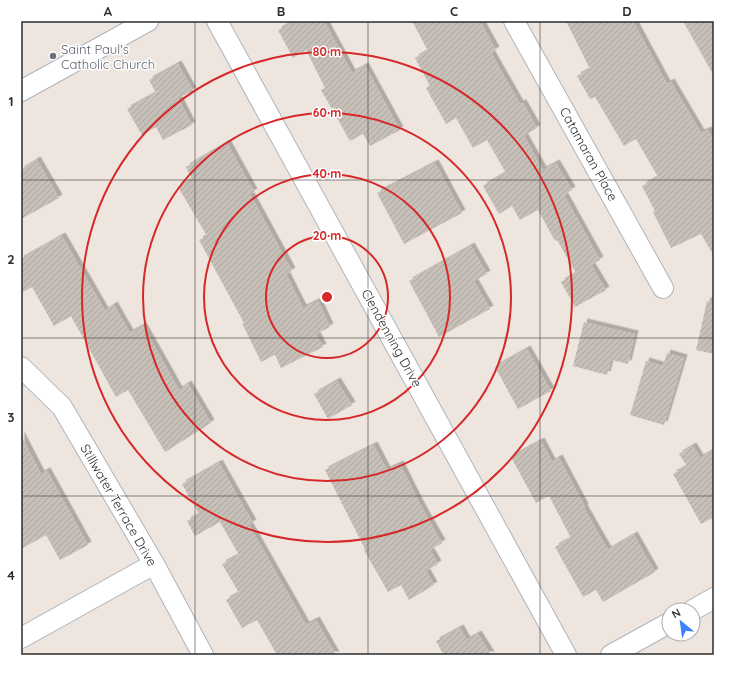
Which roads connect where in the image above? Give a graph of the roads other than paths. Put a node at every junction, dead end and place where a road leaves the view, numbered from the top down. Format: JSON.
{"nodes":[{"id":1,"x":148,"y":21,"type":"edge"},
{"id":2,"x":218,"y":21,"type":"edge"},
{"id":3,"x":514,"y":21,"type":"edge"},
{"id":4,"x":21,"y":91,"type":"edge"},
{"id":5,"x":663,"y":288,"type":"dead end"},
{"id":6,"x":21,"y":366,"type":"edge"},
{"id":7,"x":154,"y":564,"type":"junction"},
{"id":8,"x":714,"y":598,"type":"edge"},
{"id":9,"x":701,"y":605,"type":"edge"},
{"id":10,"x":661,"y":627,"type":"edge"},
{"id":11,"x":21,"y":638,"type":"edge"},
{"id":12,"x":203,"y":655,"type":"edge"},
{"id":13,"x":566,"y":655,"type":"edge"},
{"id":14,"x":611,"y":655,"type":"edge"}],
"edges":[{"from":1,"to":4,"type":"street"},
{"from":2,"to":13,"type":"street","name":"Clendenning Drive"},
{"from":3,"to":5,"type":"street","name":"Catamaran Place"},
{"from":6,"to":7,"type":"street","name":"Stillwater Terrace Drive"},
{"from":7,"to":11,"type":"street"},
{"from":7,"to":12,"type":"street","name":"Stillwater Terrace Drive"},
{"from":8,"to":9,"type":"street"},
{"from":10,"to":14,"type":"street"}]}
